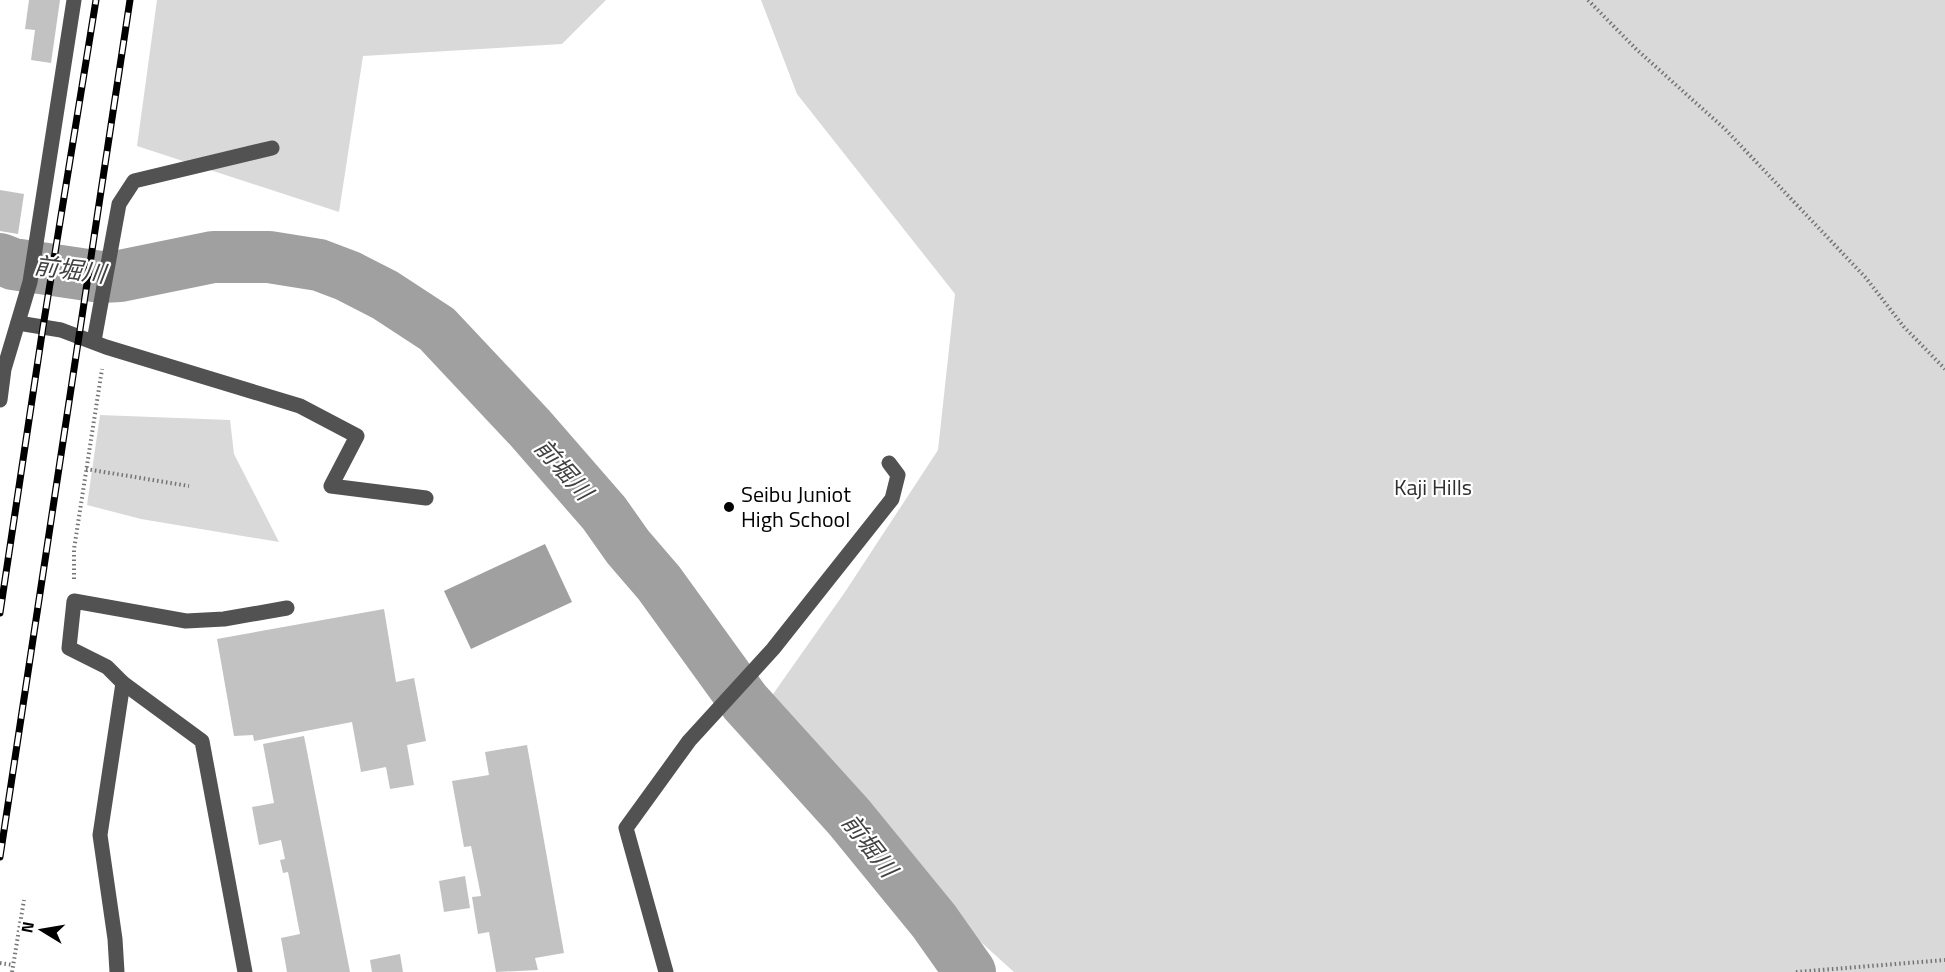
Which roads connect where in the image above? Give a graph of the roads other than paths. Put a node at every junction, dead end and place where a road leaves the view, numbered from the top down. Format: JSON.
{"nodes":[{"id":1,"x":74,"y":0,"type":"edge"},
{"id":2,"x":272,"y":148,"type":"dead end"},
{"id":3,"x":18,"y":323,"type":"junction"},
{"id":4,"x":100,"y":344,"type":"junction"},
{"id":5,"x":0,"y":400,"type":"edge"},
{"id":6,"x":889,"y":463,"type":"dead end"},
{"id":7,"x":426,"y":498,"type":"dead end"},
{"id":8,"x":287,"y":608,"type":"dead end"},
{"id":9,"x":123,"y":683,"type":"junction"},
{"id":10,"x":117,"y":972,"type":"edge"},
{"id":11,"x":245,"y":972,"type":"edge"},
{"id":12,"x":666,"y":972,"type":"edge"}],
"edges":[{"from":1,"to":3,"type":"street"},
{"from":2,"to":4,"type":"street"},
{"from":3,"to":4,"type":"street"},
{"from":3,"to":5,"type":"street"},
{"from":4,"to":7,"type":"street"},
{"from":6,"to":12,"type":"street"},
{"from":8,"to":9,"type":"street"},
{"from":9,"to":10,"type":"street"},
{"from":9,"to":11,"type":"street"}]}
